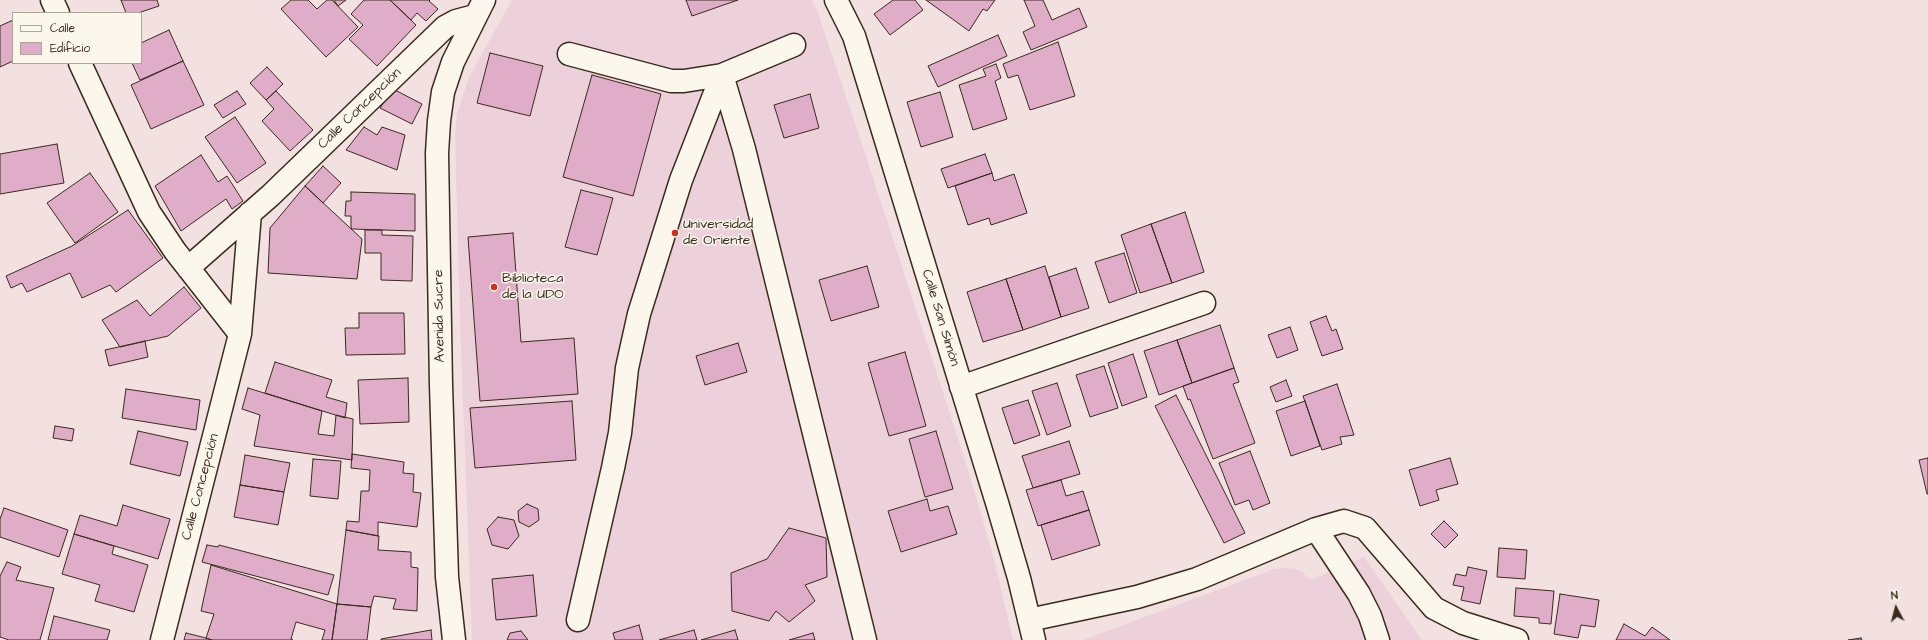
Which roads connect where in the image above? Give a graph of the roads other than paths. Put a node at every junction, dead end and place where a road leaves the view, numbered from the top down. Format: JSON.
{"nodes":[{"id":1,"x":52,"y":0,"type":"edge"},
{"id":2,"x":836,"y":0,"type":"edge"},
{"id":3,"x":480,"y":8,"type":"edge"},
{"id":4,"x":58,"y":12,"type":"edge"},
{"id":5,"x":794,"y":44,"type":"dead end"},
{"id":6,"x":569,"y":54,"type":"dead end"},
{"id":7,"x":80,"y":64,"type":"edge"},
{"id":8,"x":722,"y":75,"type":"junction"},
{"id":9,"x":250,"y":213,"type":"junction"},
{"id":10,"x":188,"y":268,"type":"junction"},
{"id":11,"x":1204,"y":304,"type":"dead end"},
{"id":12,"x":240,"y":334,"type":"junction"},
{"id":13,"x":961,"y":387,"type":"junction"},
{"id":14,"x":1316,"y":529,"type":"junction"},
{"id":15,"x":578,"y":620,"type":"dead end"},
{"id":16,"x":1032,"y":630,"type":"edge"},
{"id":17,"x":162,"y":640,"type":"edge"},
{"id":18,"x":454,"y":640,"type":"edge"},
{"id":19,"x":864,"y":640,"type":"edge"},
{"id":20,"x":1378,"y":640,"type":"edge"},
{"id":21,"x":1517,"y":640,"type":"edge"}],
"edges":[{"from":1,"to":4,"type":"street"},
{"from":2,"to":13,"type":"street","name":"Calle San Simón"},
{"from":3,"to":9,"type":"street","name":"Calle Concepción"},
{"from":3,"to":18,"type":"street","name":"Avenida Sucre"},
{"from":5,"to":8,"type":"street"},
{"from":6,"to":8,"type":"street"},
{"from":7,"to":10,"type":"street"},
{"from":8,"to":15,"type":"street"},
{"from":8,"to":19,"type":"street"},
{"from":9,"to":10,"type":"street","name":"Calle Concepción"},
{"from":9,"to":12,"type":"street","name":"Calle Concepción"},
{"from":10,"to":12,"type":"street"},
{"from":11,"to":13,"type":"street"},
{"from":12,"to":17,"type":"street","name":"Calle Concepción"},
{"from":13,"to":16,"type":"street","name":"Calle San Simón"},
{"from":14,"to":16,"type":"street"},
{"from":14,"to":20,"type":"street"},
{"from":14,"to":21,"type":"street"}]}
